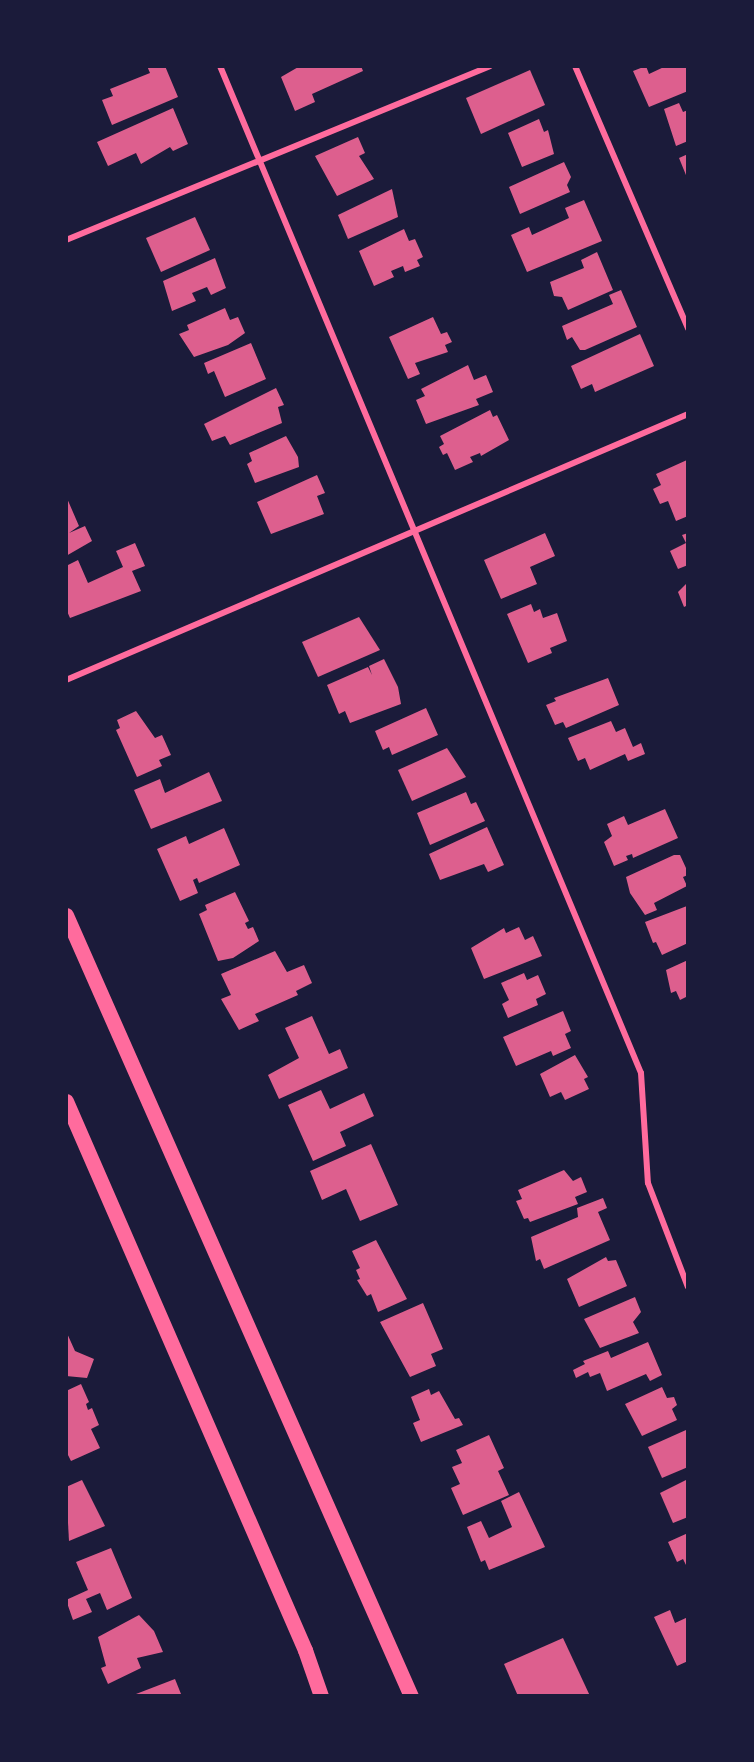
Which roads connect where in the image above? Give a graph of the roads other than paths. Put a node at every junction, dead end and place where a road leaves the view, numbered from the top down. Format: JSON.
{"nodes":[{"id":1,"x":220,"y":66,"type":"edge"},
{"id":2,"x":490,"y":66,"type":"edge"},
{"id":3,"x":574,"y":66,"type":"edge"},
{"id":4,"x":259,"y":162,"type":"junction"},
{"id":5,"x":66,"y":240,"type":"edge"},
{"id":6,"x":688,"y":329,"type":"edge"},
{"id":7,"x":688,"y":414,"type":"edge"},
{"id":8,"x":416,"y":530,"type":"junction"},
{"id":9,"x":66,"y":680,"type":"edge"},
{"id":10,"x":66,"y":915,"type":"edge"},
{"id":11,"x":66,"y":1101,"type":"edge"},
{"id":12,"x":688,"y":1287,"type":"edge"},
{"id":13,"x":321,"y":1696,"type":"edge"},
{"id":14,"x":411,"y":1696,"type":"edge"}],
"edges":[{"from":1,"to":4,"type":"street"},
{"from":2,"to":4,"type":"street"},
{"from":3,"to":6,"type":"street"},
{"from":4,"to":5,"type":"street"},
{"from":4,"to":8,"type":"street"},
{"from":7,"to":8,"type":"street"},
{"from":8,"to":9,"type":"street"},
{"from":8,"to":12,"type":"street"},
{"from":10,"to":14,"type":"main road"},
{"from":11,"to":13,"type":"main road"}]}
